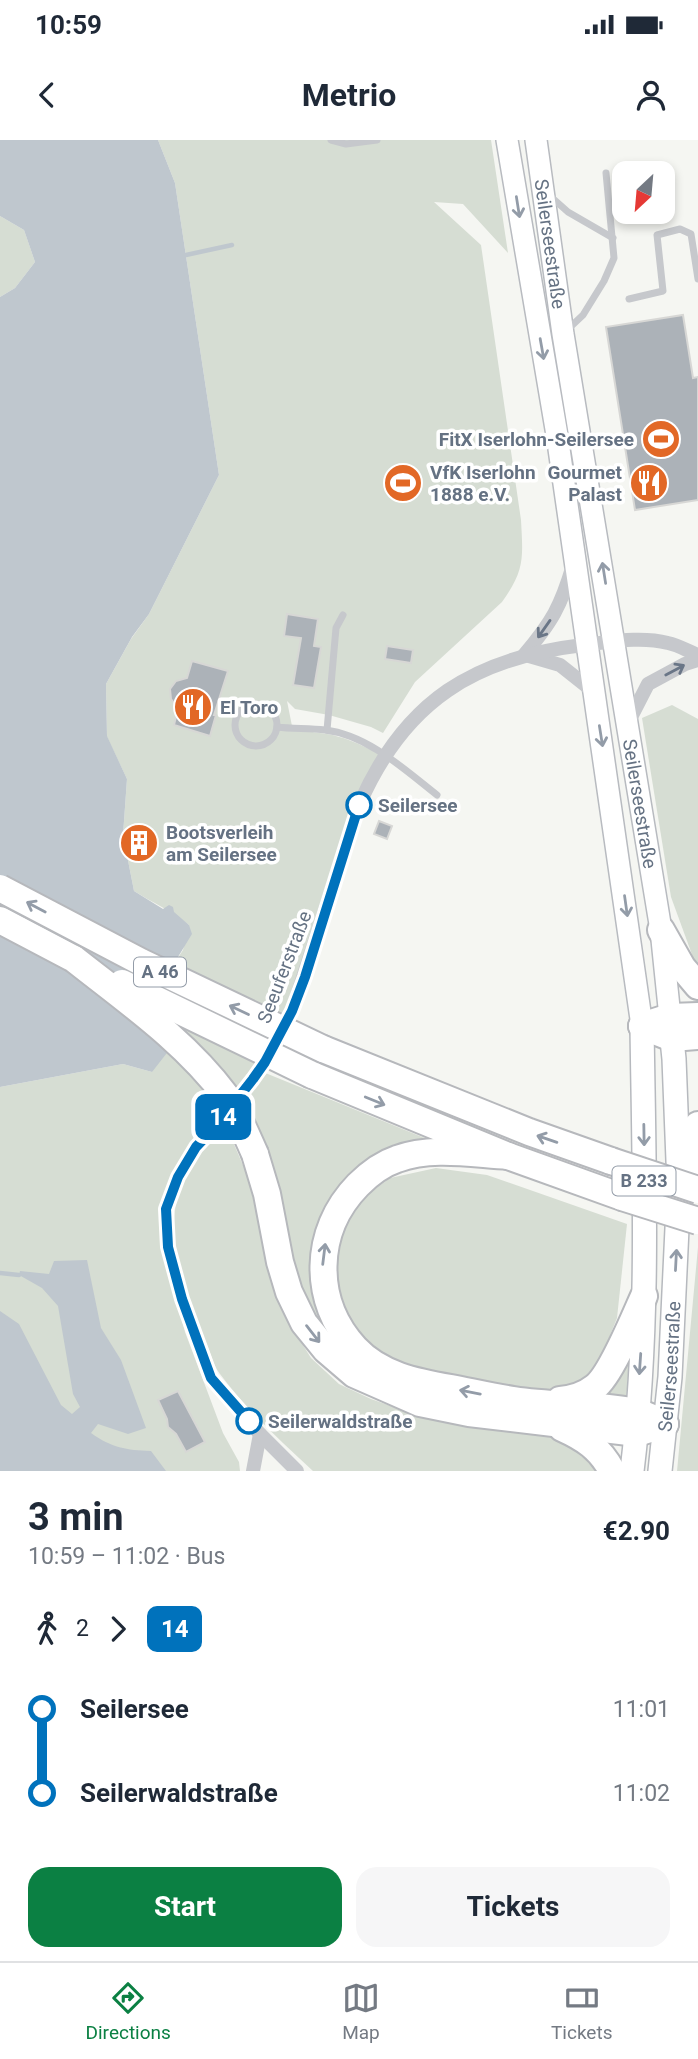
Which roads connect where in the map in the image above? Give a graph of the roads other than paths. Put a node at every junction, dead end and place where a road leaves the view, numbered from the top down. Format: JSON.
{"nodes":[{"id":1,"x":331,"y":140,"type":"edge"},
{"id":2,"x":377,"y":140,"type":"edge"},
{"id":3,"x":507,"y":140,"type":"edge"},
{"id":4,"x":536,"y":140,"type":"edge"},
{"id":5,"x":606,"y":173,"type":"dead end"},
{"id":6,"x":544,"y":190,"type":"junction"},
{"id":7,"x":613,"y":238,"type":"junction"},
{"id":8,"x":698,"y":279,"type":"edge"},
{"id":9,"x":629,"y":299,"type":"dead end"},
{"id":10,"x":563,"y":334,"type":"junction"},
{"id":11,"x":576,"y":556,"type":"junction"},
{"id":12,"x":343,"y":615,"type":"dead end"},
{"id":13,"x":614,"y":641,"type":"junction"},
{"id":14,"x":588,"y":644,"type":"junction"},
{"id":15,"x":524,"y":654,"type":"junction"},
{"id":16,"x":698,"y":655,"type":"edge"},
{"id":17,"x":698,"y":660,"type":"edge"},
{"id":18,"x":594,"y":692,"type":"junction"},
{"id":19,"x":628,"y":723,"type":"junction"},
{"id":20,"x":277,"y":727,"type":"junction"},
{"id":21,"x":327,"y":730,"type":"junction"},
{"id":22,"x":384,"y":755,"type":"junction"},
{"id":23,"x":437,"y":795,"type":"dead end"},
{"id":24,"x":0,"y":888,"type":"edge"},
{"id":25,"x":0,"y":920,"type":"edge"},
{"id":26,"x":661,"y":930,"type":"junction"},
{"id":27,"x":74,"y":959,"type":"junction"},
{"id":28,"x":698,"y":986,"type":"edge"},
{"id":29,"x":698,"y":1016,"type":"edge"},
{"id":30,"x":642,"y":1026,"type":"junction"},
{"id":31,"x":680,"y":1031,"type":"edge"},
{"id":32,"x":698,"y":1125,"type":"edge"},
{"id":33,"x":508,"y":1156,"type":"junction"},
{"id":34,"x":689,"y":1188,"type":"edge"},
{"id":35,"x":698,"y":1221,"type":"edge"},
{"id":36,"x":644,"y":1296,"type":"junction"},
{"id":37,"x":537,"y":1402,"type":"junction"},
{"id":38,"x":637,"y":1422,"type":"junction"},
{"id":39,"x":665,"y":1424,"type":"junction"},
{"id":40,"x":554,"y":1425,"type":"junction"},
{"id":41,"x":260,"y":1434,"type":"junction"},
{"id":42,"x":253,"y":1471,"type":"edge"},
{"id":43,"x":297,"y":1471,"type":"edge"},
{"id":44,"x":612,"y":1471,"type":"edge"},
{"id":45,"x":632,"y":1471,"type":"edge"},
{"id":46,"x":660,"y":1471,"type":"edge"}],
"edges":[{"from":1,"to":2,"type":"lane"},
{"from":3,"to":11,"type":"main road","name":"Seilerseestraße","one_way":true},
{"from":4,"to":6,"type":"main road","name":"Seilerseestraße"},
{"from":5,"to":7,"type":"lane"},
{"from":6,"to":7,"type":"lane"},
{"from":6,"to":10,"type":"main road","name":"Seilerseestraße"},
{"from":7,"to":10,"type":"lane"},
{"from":8,"to":9,"type":"lane"},
{"from":13,"to":10,"type":"main road","name":"Seilerseestraße","one_way":true},
{"from":11,"to":14,"type":"main road","name":"Seilerseestraße"},
{"from":11,"to":15,"type":"street","name":"Seeuferstraße","one_way":true},
{"from":12,"to":21,"type":"lane"},
{"from":13,"to":14,"type":"street","name":"Seeuferstraße"},
{"from":13,"to":16,"type":"street","name":"Seeuferstraße"},
{"from":13,"to":19,"type":"main road","name":"Seilerseestraße"},
{"from":14,"to":15,"type":"street","name":"Seeuferstraße"},
{"from":14,"to":18,"type":"main road","name":"Seilerseestraße"},
{"from":15,"to":18,"type":"street"},
{"from":15,"to":22,"type":"street","name":"Seeuferstraße"},
{"from":19,"to":17,"type":"street","one_way":true},
{"from":18,"to":30,"type":"main road","name":"Seilerseestraße","one_way":true},
{"from":19,"to":26,"type":"main road","name":"Seilerseestraße"},
{"from":20,"to":20,"type":"lane"},
{"from":20,"to":21,"type":"lane"},
{"from":21,"to":22,"type":"lane"},
{"from":22,"to":23,"type":"lane"},
{"from":22,"to":41,"type":"street","name":"Seeuferstraße"},
{"from":34,"to":24,"type":"highway","number":"A 46","one_way":true,"bridge":true},
{"from":25,"to":27,"type":"highway","number":"A 46"},
{"from":26,"to":28,"type":"highway"},
{"from":26,"to":31,"type":"main road","name":"Seilerseestraße"},
{"from":27,"to":33,"type":"highway","number":"A 46","one_way":true,"bridge":true},
{"from":27,"to":40,"type":"highway","one_way":true,"bridge":true},
{"from":29,"to":31,"type":"highway"},
{"from":30,"to":31,"type":"highway"},
{"from":30,"to":36,"type":"main road","name":"Seilerseestraße","number":"B 233","one_way":true},
{"from":31,"to":34,"type":"main road","name":"Seilerseestraße","number":"B 233"},
{"from":32,"to":34,"type":"highway"},
{"from":33,"to":35,"type":"highway","number":"A 46","bridge":true},
{"from":37,"to":33,"type":"highway","one_way":true},
{"from":39,"to":34,"type":"main road","name":"Seilerseestraße","number":"B 233","one_way":true},
{"from":36,"to":37,"type":"highway"},
{"from":36,"to":38,"type":"main road","name":"Seilerseestraße","number":"B 233","one_way":true},
{"from":37,"to":38,"type":"highway"},
{"from":38,"to":39,"type":"highway"},
{"from":38,"to":40,"type":"highway"},
{"from":38,"to":45,"type":"main road","name":"Seilerseestraße","number":"B 233"},
{"from":39,"to":46,"type":"main road","name":"Seilerseestraße","number":"B 233"},
{"from":40,"to":44,"type":"highway"},
{"from":41,"to":42,"type":"street"},
{"from":41,"to":43,"type":"street","name":"Seeuferstraße"}]}
